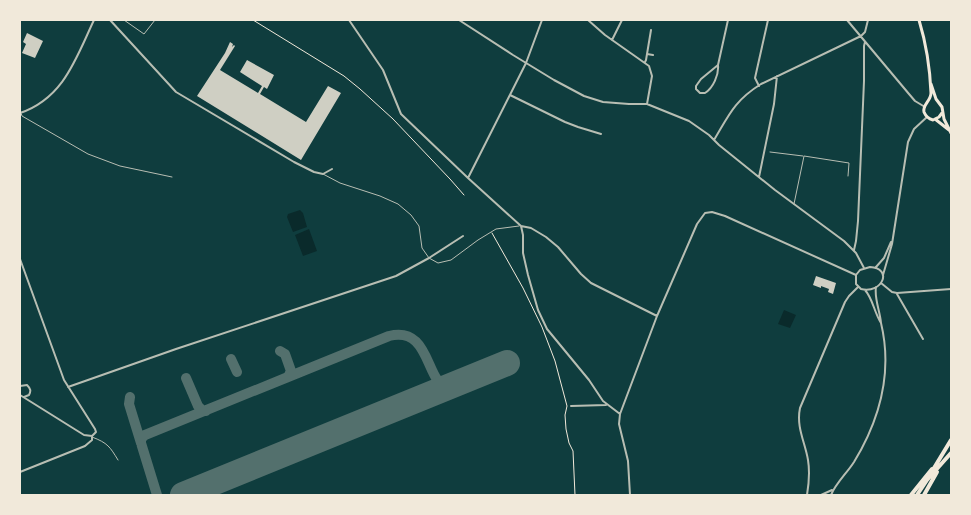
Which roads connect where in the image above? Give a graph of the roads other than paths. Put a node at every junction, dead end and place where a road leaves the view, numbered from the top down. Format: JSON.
{"nodes":[{"id":1,"x":94,"y":20,"type":"edge"},
{"id":2,"x":110,"y":20,"type":"edge"},
{"id":3,"x":124,"y":20,"type":"edge"},
{"id":4,"x":155,"y":20,"type":"edge"},
{"id":5,"x":349,"y":20,"type":"edge"},
{"id":6,"x":459,"y":20,"type":"edge"},
{"id":7,"x":542,"y":20,"type":"edge"},
{"id":8,"x":588,"y":20,"type":"edge"},
{"id":9,"x":622,"y":20,"type":"edge"},
{"id":10,"x":728,"y":20,"type":"edge"},
{"id":11,"x":768,"y":20,"type":"edge"},
{"id":12,"x":847,"y":20,"type":"edge"},
{"id":13,"x":868,"y":20,"type":"edge"},
{"id":14,"x":920,"y":20,"type":"edge"},
{"id":15,"x":651,"y":30,"type":"dead end"},
{"id":16,"x":861,"y":36,"type":"junction"},
{"id":17,"x":612,"y":40,"type":"junction"},
{"id":18,"x":865,"y":42,"type":"junction"},
{"id":19,"x":647,"y":54,"type":"junction"},
{"id":20,"x":653,"y":55,"type":"dead end"},
{"id":21,"x":644,"y":62,"type":"junction"},
{"id":22,"x":526,"y":63,"type":"junction"},
{"id":23,"x":718,"y":66,"type":"junction"},
{"id":24,"x":777,"y":76,"type":"junction"},
{"id":25,"x":931,"y":84,"type":"junction"},
{"id":26,"x":759,"y":86,"type":"junction"},
{"id":27,"x":510,"y":95,"type":"junction"},
{"id":28,"x":928,"y":102,"type":"junction"},
{"id":29,"x":938,"y":102,"type":"junction"},
{"id":30,"x":647,"y":104,"type":"junction"},
{"id":31,"x":925,"y":107,"type":"junction"},
{"id":32,"x":942,"y":112,"type":"junction"},
{"id":33,"x":20,"y":113,"type":"edge"},
{"id":34,"x":927,"y":117,"type":"junction"},
{"id":35,"x":935,"y":119,"type":"junction"},
{"id":36,"x":950,"y":131,"type":"edge"},
{"id":37,"x":601,"y":134,"type":"dead end"},
{"id":38,"x":714,"y":140,"type":"junction"},
{"id":39,"x":770,"y":152,"type":"dead end"},
{"id":40,"x":804,"y":156,"type":"junction"},
{"id":41,"x":332,"y":168,"type":"dead end"},
{"id":42,"x":323,"y":174,"type":"junction"},
{"id":43,"x":848,"y":176,"type":"dead end"},
{"id":44,"x":172,"y":177,"type":"dead end"},
{"id":45,"x":759,"y":177,"type":"junction"},
{"id":46,"x":468,"y":178,"type":"junction"},
{"id":47,"x":794,"y":204,"type":"junction"},
{"id":48,"x":521,"y":226,"type":"junction"},
{"id":49,"x":463,"y":236,"type":"dead end"},
{"id":50,"x":892,"y":241,"type":"junction"},
{"id":51,"x":853,"y":250,"type":"junction"},
{"id":52,"x":429,"y":258,"type":"junction"},
{"id":53,"x":20,"y":259,"type":"edge"},
{"id":54,"x":876,"y":267,"type":"junction"},
{"id":55,"x":864,"y":268,"type":"junction"},
{"id":56,"x":856,"y":275,"type":"junction"},
{"id":57,"x":883,"y":275,"type":"junction"},
{"id":58,"x":881,"y":283,"type":"junction"},
{"id":59,"x":858,"y":287,"type":"junction"},
{"id":60,"x":876,"y":287,"type":"junction"},
{"id":61,"x":951,"y":289,"type":"edge"},
{"id":62,"x":865,"y":290,"type":"junction"},
{"id":63,"x":897,"y":293,"type":"junction"},
{"id":64,"x":657,"y":316,"type":"junction"},
{"id":65,"x":880,"y":323,"type":"junction"},
{"id":66,"x":923,"y":339,"type":"dead end"},
{"id":67,"x":20,"y":386,"type":"edge"},
{"id":68,"x":68,"y":387,"type":"junction"},
{"id":69,"x":20,"y":395,"type":"edge"},
{"id":70,"x":24,"y":397,"type":"junction"},
{"id":71,"x":606,"y":405,"type":"junction"},
{"id":72,"x":571,"y":406,"type":"dead end"},
{"id":73,"x":620,"y":414,"type":"junction"},
{"id":74,"x":92,"y":436,"type":"junction"},
{"id":75,"x":951,"y":440,"type":"edge"},
{"id":76,"x":951,"y":453,"type":"edge"},
{"id":77,"x":118,"y":460,"type":"dead end"},
{"id":78,"x":937,"y":463,"type":"junction"},
{"id":79,"x":942,"y":463,"type":"junction"},
{"id":80,"x":20,"y":472,"type":"edge"},
{"id":81,"x":927,"y":480,"type":"junction"},
{"id":82,"x":833,"y":490,"type":"junction"},
{"id":83,"x":630,"y":495,"type":"edge"},
{"id":84,"x":807,"y":495,"type":"edge"},
{"id":85,"x":820,"y":495,"type":"edge"},
{"id":86,"x":831,"y":495,"type":"edge"},
{"id":87,"x":911,"y":495,"type":"edge"},
{"id":88,"x":917,"y":495,"type":"edge"},
{"id":89,"x":924,"y":495,"type":"edge"}],
"edges":[{"from":1,"to":33,"type":"street"},
{"from":2,"to":42,"type":"street"},
{"from":3,"to":4,"type":"lane"},
{"from":5,"to":46,"type":"street"},
{"from":6,"to":22,"type":"street"},
{"from":7,"to":22,"type":"street"},
{"from":8,"to":17,"type":"street"},
{"from":9,"to":17,"type":"street"},
{"from":10,"to":23,"type":"street"},
{"from":11,"to":26,"type":"street"},
{"from":12,"to":16,"type":"street"},
{"from":13,"to":16,"type":"street"},
{"from":14,"to":25,"type":"main road"},
{"from":15,"to":19,"type":"street"},
{"from":16,"to":18,"type":"street"},
{"from":16,"to":24,"type":"street"},
{"from":17,"to":21,"type":"street"},
{"from":18,"to":31,"type":"street"},
{"from":18,"to":51,"type":"street"},
{"from":19,"to":20,"type":"street"},
{"from":19,"to":21,"type":"street"},
{"from":21,"to":30,"type":"street"},
{"from":22,"to":27,"type":"street"},
{"from":22,"to":30,"type":"street"},
{"from":23,"to":23,"type":"street"},
{"from":24,"to":26,"type":"street"},
{"from":24,"to":45,"type":"street"},
{"from":25,"to":28,"type":"main road"},
{"from":25,"to":29,"type":"main road"},
{"from":26,"to":38,"type":"street"},
{"from":27,"to":37,"type":"street"},
{"from":27,"to":46,"type":"street"},
{"from":28,"to":29,"type":"main road"},
{"from":28,"to":31,"type":"main road"},
{"from":29,"to":32,"type":"main road"},
{"from":30,"to":38,"type":"street"},
{"from":31,"to":34,"type":"main road"},
{"from":32,"to":35,"type":"main road"},
{"from":32,"to":36,"type":"main road"},
{"from":33,"to":44,"type":"lane"},
{"from":34,"to":35,"type":"main road"},
{"from":34,"to":50,"type":"street"},
{"from":35,"to":36,"type":"main road"},
{"from":38,"to":45,"type":"street"},
{"from":39,"to":40,"type":"lane"},
{"from":40,"to":43,"type":"lane"},
{"from":40,"to":47,"type":"lane"},
{"from":41,"to":42,"type":"street"},
{"from":42,"to":52,"type":"lane"},
{"from":45,"to":47,"type":"street"},
{"from":46,"to":48,"type":"street"},
{"from":47,"to":51,"type":"street"},
{"from":48,"to":52,"type":"lane"},
{"from":48,"to":64,"type":"street"},
{"from":48,"to":71,"type":"street"},
{"from":49,"to":52,"type":"street"},
{"from":50,"to":54,"type":"street"},
{"from":50,"to":57,"type":"street"},
{"from":51,"to":55,"type":"street"},
{"from":52,"to":68,"type":"street"},
{"from":53,"to":68,"type":"street"},
{"from":54,"to":55,"type":"street"},
{"from":54,"to":57,"type":"street"},
{"from":55,"to":56,"type":"street"},
{"from":56,"to":59,"type":"street"},
{"from":56,"to":64,"type":"street"},
{"from":57,"to":58,"type":"street"},
{"from":58,"to":60,"type":"street"},
{"from":58,"to":63,"type":"street"},
{"from":59,"to":62,"type":"street"},
{"from":59,"to":84,"type":"street"},
{"from":60,"to":62,"type":"street"},
{"from":60,"to":65,"type":"street"},
{"from":61,"to":63,"type":"street"},
{"from":62,"to":65,"type":"street"},
{"from":63,"to":66,"type":"street"},
{"from":64,"to":73,"type":"street"},
{"from":65,"to":82,"type":"street"},
{"from":67,"to":70,"type":"street"},
{"from":68,"to":74,"type":"street"},
{"from":69,"to":70,"type":"street"},
{"from":70,"to":74,"type":"street"},
{"from":71,"to":72,"type":"street"},
{"from":71,"to":73,"type":"street"},
{"from":73,"to":83,"type":"street"},
{"from":74,"to":77,"type":"lane"},
{"from":74,"to":80,"type":"street"},
{"from":75,"to":78,"type":"highway"},
{"from":76,"to":79,"type":"highway"},
{"from":78,"to":81,"type":"highway"},
{"from":78,"to":87,"type":"highway"},
{"from":79,"to":81,"type":"highway"},
{"from":79,"to":89,"type":"highway"},
{"from":81,"to":88,"type":"highway"},
{"from":82,"to":85,"type":"street"},
{"from":82,"to":86,"type":"street"}]}
